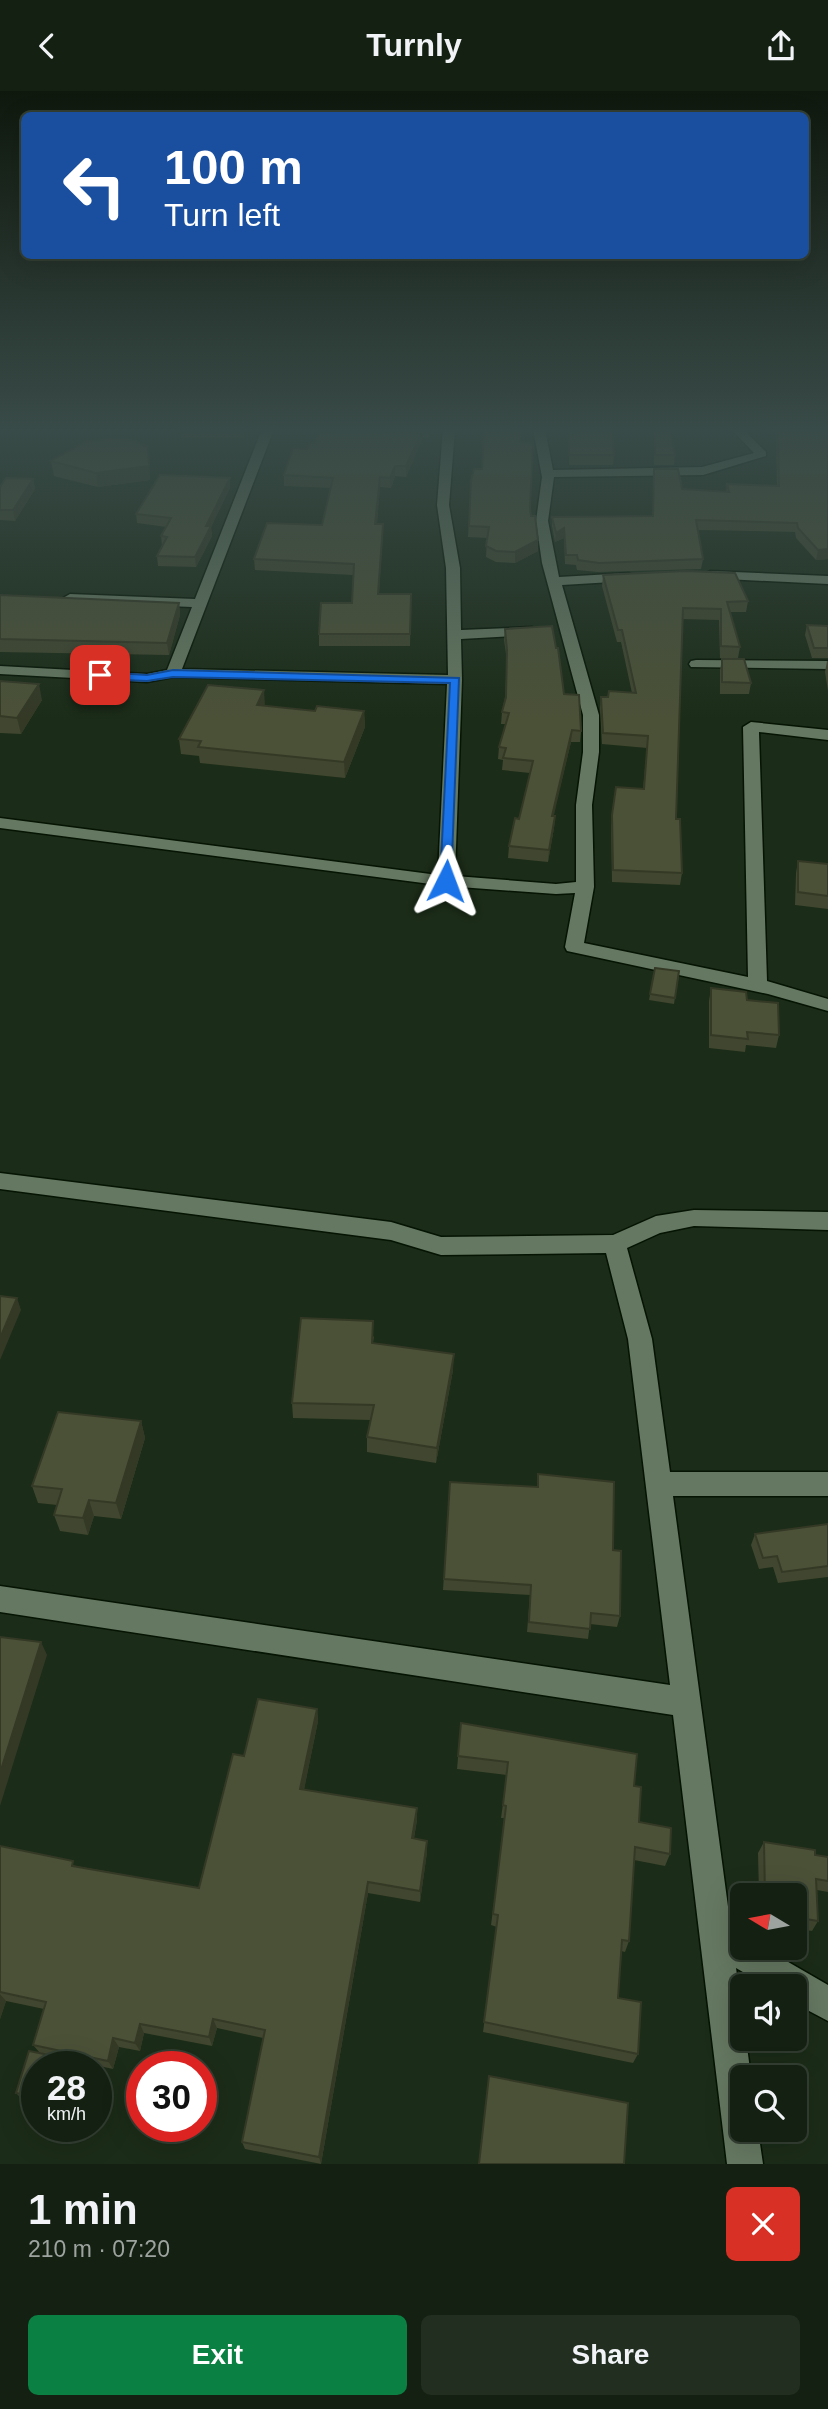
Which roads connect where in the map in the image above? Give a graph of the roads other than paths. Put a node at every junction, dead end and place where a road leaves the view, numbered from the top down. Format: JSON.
{"nodes":[{"id":1,"x":231,"y":526,"type":"edge"},
{"id":2,"x":446,"y":526,"type":"edge"},
{"id":3,"x":543,"y":526,"type":"edge"},
{"id":4,"x":697,"y":575,"type":"edge"},
{"id":5,"x":647,"y":576,"type":"edge"},
{"id":6,"x":828,"y":580,"type":"edge"},
{"id":7,"x":554,"y":581,"type":"junction"},
{"id":8,"x":54,"y":597,"type":"edge"},
{"id":9,"x":201,"y":603,"type":"junction"},
{"id":10,"x":556,"y":630,"type":"junction"},
{"id":11,"x":456,"y":635,"type":"junction"},
{"id":12,"x":696,"y":664,"type":"dead end"},
{"id":13,"x":828,"y":665,"type":"edge"},
{"id":14,"x":0,"y":670,"type":"edge"},
{"id":15,"x":173,"y":673,"type":"junction"},
{"id":16,"x":455,"y":680,"type":"junction"},
{"id":17,"x":828,"y":734,"type":"edge"},
{"id":18,"x":0,"y":824,"type":"edge"},
{"id":19,"x":446,"y":881,"type":"junction"},
{"id":20,"x":585,"y":887,"type":"junction"},
{"id":21,"x":758,"y":985,"type":"junction"},
{"id":22,"x":828,"y":1005,"type":"edge"},
{"id":23,"x":0,"y":1181,"type":"edge"},
{"id":24,"x":828,"y":1221,"type":"edge"},
{"id":25,"x":615,"y":1244,"type":"junction"},
{"id":26,"x":828,"y":1483,"type":"edge"},
{"id":27,"x":658,"y":1484,"type":"junction"},
{"id":28,"x":0,"y":1599,"type":"edge"},
{"id":29,"x":686,"y":1702,"type":"junction"},
{"id":30,"x":716,"y":1938,"type":"junction"},
{"id":31,"x":828,"y":2004,"type":"edge"},
{"id":32,"x":745,"y":2164,"type":"edge"}],
"edges":[{"from":1,"to":9,"type":"street"},
{"from":2,"to":11,"type":"street"},
{"from":3,"to":7,"type":"street"},
{"from":4,"to":6,"type":"street"},
{"from":5,"to":7,"type":"street"},
{"from":7,"to":10,"type":"street"},
{"from":8,"to":9,"type":"street"},
{"from":9,"to":15,"type":"street"},
{"from":10,"to":11,"type":"street"},
{"from":10,"to":20,"type":"street"},
{"from":11,"to":16,"type":"street"},
{"from":12,"to":13,"type":"street"},
{"from":14,"to":15,"type":"street"},
{"from":15,"to":16,"type":"street"},
{"from":16,"to":19,"type":"street"},
{"from":17,"to":21,"type":"street"},
{"from":18,"to":19,"type":"street"},
{"from":19,"to":20,"type":"street"},
{"from":20,"to":21,"type":"street"},
{"from":21,"to":22,"type":"street"},
{"from":23,"to":25,"type":"street"},
{"from":24,"to":25,"type":"street"},
{"from":25,"to":27,"type":"street"},
{"from":26,"to":27,"type":"street"},
{"from":27,"to":29,"type":"street"},
{"from":28,"to":29,"type":"street"},
{"from":29,"to":30,"type":"street"},
{"from":30,"to":31,"type":"street"},
{"from":30,"to":32,"type":"street"}]}
